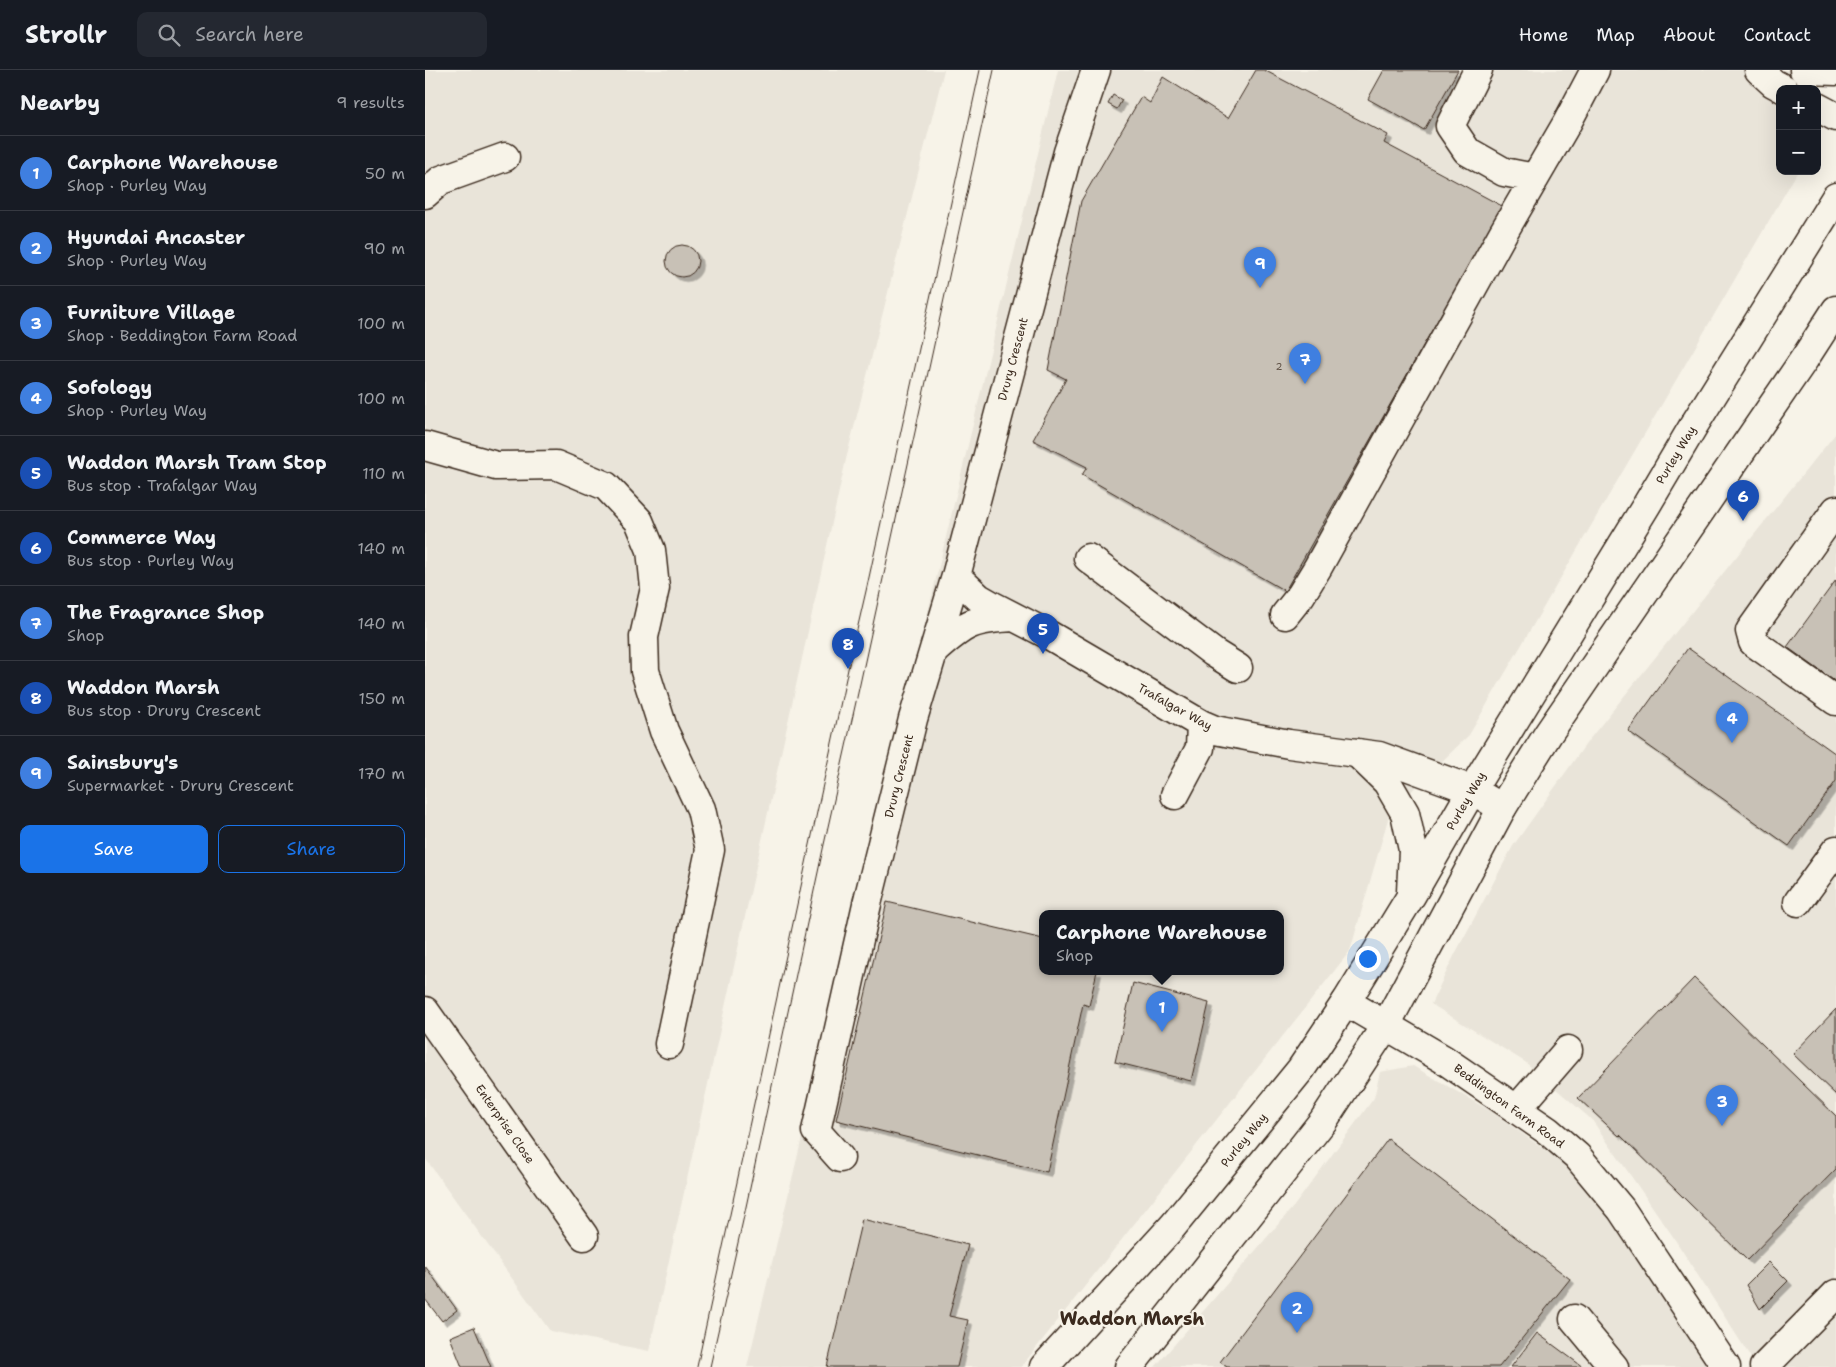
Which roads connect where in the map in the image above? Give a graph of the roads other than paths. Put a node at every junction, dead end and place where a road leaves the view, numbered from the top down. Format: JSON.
{"nodes":[{"id":1,"x":1096,"y":70,"type":"edge"},
{"id":2,"x":1479,"y":70,"type":"edge"},
{"id":3,"x":1595,"y":70,"type":"edge"},
{"id":4,"x":1759,"y":70,"type":"edge"},
{"id":5,"x":1804,"y":70,"type":"edge"},
{"id":6,"x":1836,"y":71,"type":"edge"},
{"id":7,"x":1777,"y":85,"type":"edge"},
{"id":8,"x":1821,"y":109,"type":"edge"},
{"id":9,"x":1836,"y":117,"type":"edge"},
{"id":10,"x":505,"y":157,"type":"dead end"},
{"id":11,"x":1535,"y":178,"type":"junction"},
{"id":12,"x":425,"y":194,"type":"edge"},
{"id":13,"x":1836,"y":197,"type":"edge"},
{"id":14,"x":1836,"y":310,"type":"edge"},
{"id":15,"x":425,"y":446,"type":"edge"},
{"id":16,"x":1836,"y":510,"type":"edge"},
{"id":17,"x":1088,"y":558,"type":"dead end"},
{"id":18,"x":956,"y":576,"type":"junction"},
{"id":19,"x":1285,"y":615,"type":"dead end"},
{"id":20,"x":1014,"y":617,"type":"junction"},
{"id":21,"x":935,"y":650,"type":"junction"},
{"id":22,"x":1238,"y":668,"type":"dead end"},
{"id":23,"x":1836,"y":701,"type":"edge"},
{"id":24,"x":1201,"y":724,"type":"junction"},
{"id":25,"x":1357,"y":753,"type":"junction"},
{"id":26,"x":1472,"y":790,"type":"junction"},
{"id":27,"x":1175,"y":795,"type":"dead end"},
{"id":28,"x":1502,"y":808,"type":"junction"},
{"id":29,"x":1836,"y":850,"type":"edge"},
{"id":30,"x":1411,"y":896,"type":"junction"},
{"id":31,"x":1798,"y":902,"type":"dead end"},
{"id":32,"x":1346,"y":1002,"type":"junction"},
{"id":33,"x":425,"y":1011,"type":"edge"},
{"id":34,"x":1386,"y":1025,"type":"junction"},
{"id":35,"x":669,"y":1044,"type":"dead end"},
{"id":36,"x":1569,"y":1050,"type":"dead end"},
{"id":37,"x":1517,"y":1109,"type":"junction"},
{"id":38,"x":841,"y":1158,"type":"dead end"},
{"id":39,"x":585,"y":1236,"type":"dead end"},
{"id":40,"x":1832,"y":1306,"type":"edge"},
{"id":41,"x":1574,"y":1319,"type":"dead end"},
{"id":42,"x":1044,"y":1367,"type":"edge"},
{"id":43,"x":1129,"y":1367,"type":"edge"},
{"id":44,"x":1614,"y":1367,"type":"edge"},
{"id":45,"x":1726,"y":1367,"type":"edge"},
{"id":46,"x":1764,"y":1367,"type":"edge"}],
"edges":[{"from":1,"to":18,"type":"main road","name":"Drury Crescent"},
{"from":2,"to":11,"type":"main road"},
{"from":3,"to":11,"type":"main road"},
{"from":4,"to":7,"type":"main road"},
{"from":5,"to":6,"type":"main road"},
{"from":8,"to":9,"type":"main road"},
{"from":10,"to":12,"type":"main road"},
{"from":11,"to":19,"type":"main road"},
{"from":13,"to":26,"type":"main road","name":"Purley Way"},
{"from":14,"to":28,"type":"main road"},
{"from":15,"to":35,"type":"main road"},
{"from":16,"to":23,"type":"main road"},
{"from":17,"to":22,"type":"main road"},
{"from":18,"to":20,"type":"main road","name":"Trafalgar Way"},
{"from":18,"to":21,"type":"main road","name":"Drury Crescent"},
{"from":20,"to":21,"type":"main road"},
{"from":20,"to":24,"type":"main road","name":"Trafalgar Way"},
{"from":21,"to":38,"type":"main road","name":"Drury Crescent"},
{"from":24,"to":25,"type":"main road","name":"Trafalgar Way"},
{"from":24,"to":27,"type":"main road"},
{"from":25,"to":26,"type":"main road","name":"Trafalgar Way"},
{"from":25,"to":30,"type":"main road"},
{"from":26,"to":28,"type":"main road","name":"Trafalgar Way"},
{"from":26,"to":30,"type":"main road","name":"Purley Way"},
{"from":28,"to":34,"type":"main road"},
{"from":29,"to":31,"type":"main road"},
{"from":30,"to":32,"type":"main road","name":"Purley Way"},
{"from":32,"to":34,"type":"main road","name":"Beddington Farm Road"},
{"from":32,"to":42,"type":"main road","name":"Purley Way"},
{"from":33,"to":39,"type":"main road","name":"Enterprise Close"},
{"from":34,"to":37,"type":"main road","name":"Beddington Farm Road"},
{"from":34,"to":43,"type":"main road"},
{"from":36,"to":37,"type":"main road"},
{"from":37,"to":45,"type":"main road","name":"Beddington Farm Road"},
{"from":40,"to":46,"type":"main road"},
{"from":41,"to":44,"type":"main road"}]}
